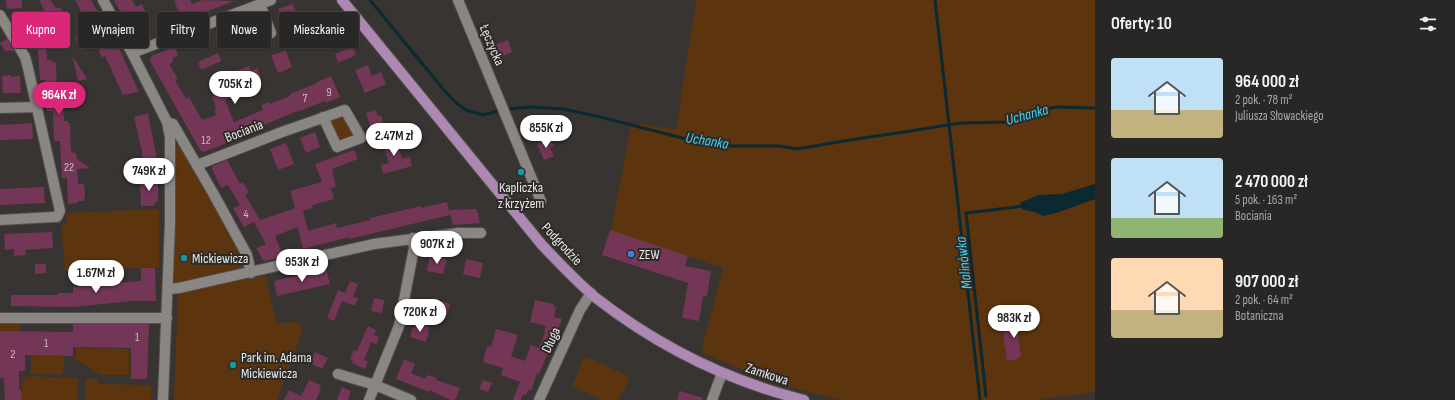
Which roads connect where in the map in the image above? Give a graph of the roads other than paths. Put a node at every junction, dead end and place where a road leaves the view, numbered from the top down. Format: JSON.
{"nodes":[{"id":1,"x":103,"y":0,"type":"edge"},
{"id":2,"x":270,"y":0,"type":"edge"},
{"id":3,"x":342,"y":0,"type":"edge"},
{"id":4,"x":458,"y":0,"type":"edge"},
{"id":5,"x":260,"y":4,"type":"junction"},
{"id":6,"x":240,"y":12,"type":"edge"},
{"id":7,"x":263,"y":12,"type":"edge"},
{"id":8,"x":0,"y":15,"type":"edge"},
{"id":9,"x":217,"y":21,"type":"edge"},
{"id":10,"x":132,"y":53,"type":"junction"},
{"id":11,"x":37,"y":107,"type":"junction"},
{"id":12,"x":0,"y":108,"type":"edge"},
{"id":13,"x":324,"y":117,"type":"dead end"},
{"id":14,"x":167,"y":122,"type":"junction"},
{"id":15,"x":197,"y":165,"type":"junction"},
{"id":16,"x":541,"y":201,"type":"dead end"},
{"id":17,"x":0,"y":220,"type":"edge"},
{"id":18,"x":481,"y":233,"type":"dead end"},
{"id":19,"x":413,"y":238,"type":"junction"},
{"id":20,"x":251,"y":272,"type":"junction"},
{"id":21,"x":168,"y":289,"type":"junction"},
{"id":22,"x":591,"y":293,"type":"junction"},
{"id":23,"x":0,"y":318,"type":"edge"},
{"id":24,"x":167,"y":318,"type":"junction"},
{"id":25,"x":722,"y":373,"type":"junction"},
{"id":26,"x":338,"y":374,"type":"dead end"},
{"id":27,"x":375,"y":385,"type":"junction"},
{"id":28,"x":163,"y":400,"type":"edge"},
{"id":29,"x":369,"y":400,"type":"edge"},
{"id":30,"x":411,"y":400,"type":"edge"},
{"id":31,"x":539,"y":400,"type":"edge"},
{"id":32,"x":712,"y":400,"type":"edge"},
{"id":33,"x":804,"y":400,"type":"edge"}],
"edges":[{"from":1,"to":10,"type":"street"},
{"from":2,"to":5,"type":"street"},
{"from":3,"to":22,"type":"main road","name":"Podgrodzie"},
{"from":4,"to":16,"type":"street","name":"Łęczycka"},
{"from":5,"to":6,"type":"street"},
{"from":5,"to":7,"type":"street"},
{"from":8,"to":11,"type":"street"},
{"from":9,"to":10,"type":"street"},
{"from":10,"to":14,"type":"street"},
{"from":11,"to":12,"type":"street"},
{"from":11,"to":17,"type":"street"},
{"from":13,"to":15,"type":"street","name":"Bociania"},
{"from":14,"to":15,"type":"street"},
{"from":14,"to":21,"type":"street"},
{"from":15,"to":20,"type":"street"},
{"from":18,"to":19,"type":"street"},
{"from":19,"to":20,"type":"street"},
{"from":19,"to":27,"type":"street"},
{"from":20,"to":21,"type":"street"},
{"from":21,"to":24,"type":"street"},
{"from":22,"to":25,"type":"main road","name":"Podgrodzie"},
{"from":22,"to":31,"type":"street","name":"Długa"},
{"from":23,"to":24,"type":"street"},
{"from":24,"to":28,"type":"street"},
{"from":25,"to":32,"type":"street"},
{"from":25,"to":33,"type":"main road","name":"Zamkowa"},
{"from":26,"to":27,"type":"street"},
{"from":27,"to":29,"type":"street"},
{"from":27,"to":30,"type":"street"}]}
